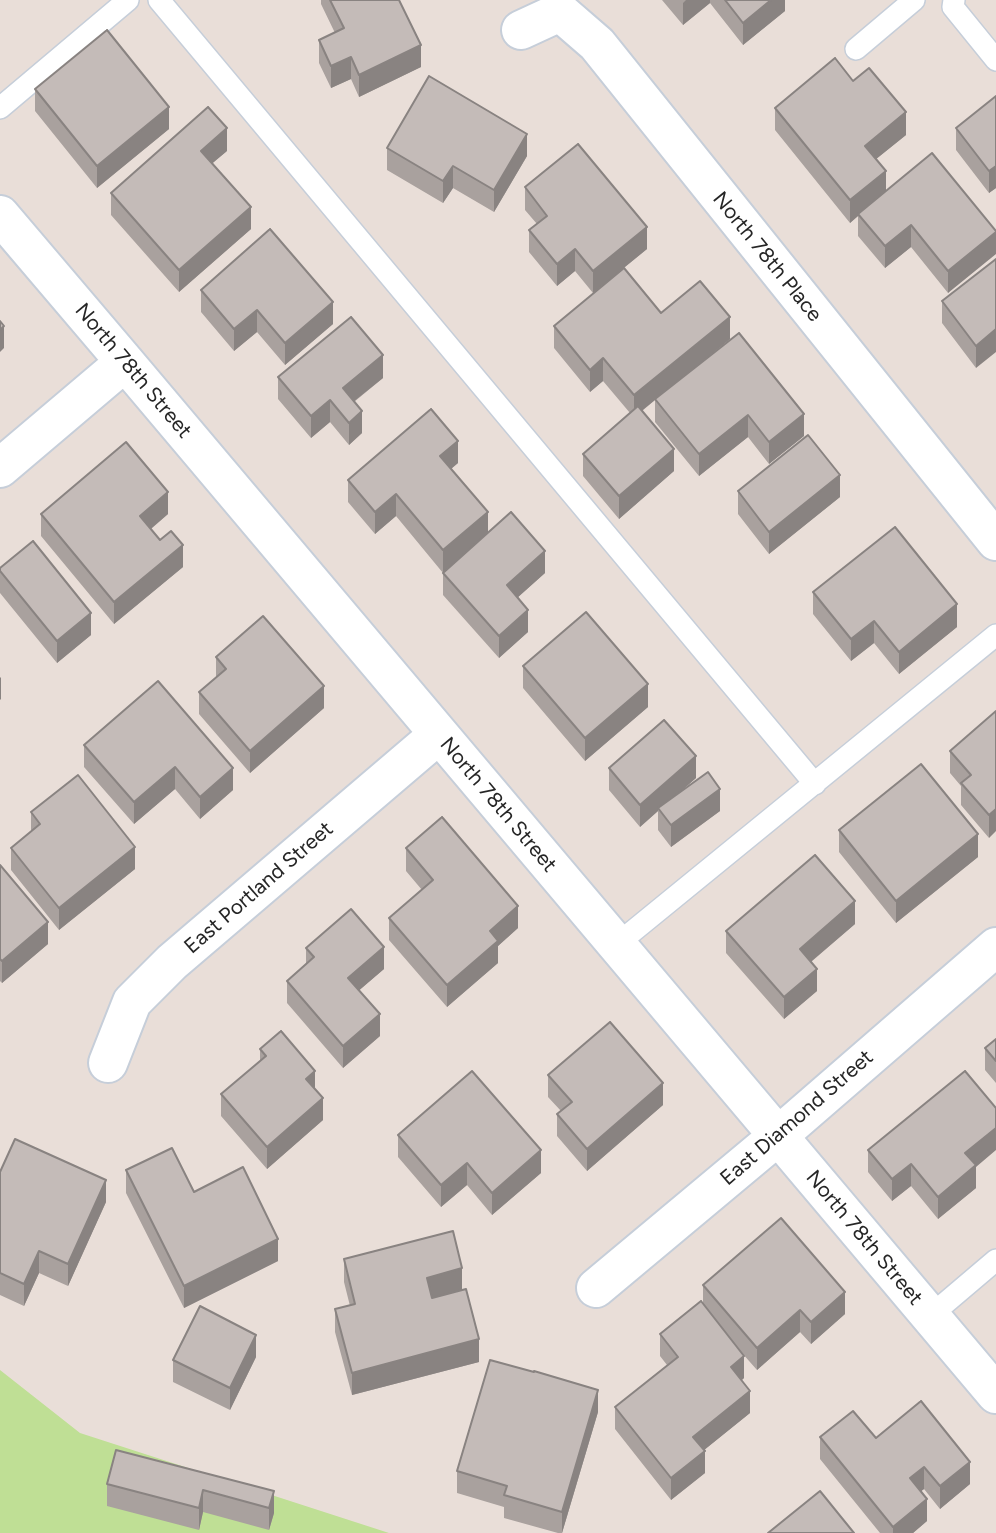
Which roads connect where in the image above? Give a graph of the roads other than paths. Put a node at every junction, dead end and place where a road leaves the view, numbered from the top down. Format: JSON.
{"nodes":[{"id":1,"x":128,"y":0,"type":"edge"},
{"id":2,"x":159,"y":0,"type":"edge"},
{"id":3,"x":914,"y":0,"type":"edge"},
{"id":4,"x":954,"y":0,"type":"edge"},
{"id":5,"x":562,"y":6,"type":"edge"},
{"id":6,"x":521,"y":30,"type":"dead end"},
{"id":7,"x":856,"y":49,"type":"dead end"},
{"id":8,"x":996,"y":60,"type":"edge"},
{"id":9,"x":0,"y":108,"type":"edge"},
{"id":10,"x":0,"y":215,"type":"edge"},
{"id":11,"x":125,"y":362,"type":"junction"},
{"id":12,"x":0,"y":468,"type":"edge"},
{"id":13,"x":996,"y":541,"type":"edge"},
{"id":14,"x":996,"y":635,"type":"edge"},
{"id":15,"x":438,"y":735,"type":"junction"},
{"id":16,"x":815,"y":784,"type":"junction"},
{"id":17,"x":617,"y":945,"type":"junction"},
{"id":18,"x":996,"y":947,"type":"edge"},
{"id":19,"x":108,"y":1063,"type":"dead end"},
{"id":20,"x":778,"y":1136,"type":"junction"},
{"id":21,"x":996,"y":1260,"type":"edge"},
{"id":22,"x":596,"y":1288,"type":"dead end"},
{"id":23,"x":930,"y":1315,"type":"junction"},
{"id":24,"x":996,"y":1394,"type":"edge"}],
"edges":[{"from":1,"to":9,"type":"lane"},
{"from":2,"to":16,"type":"lane"},
{"from":3,"to":7,"type":"lane"},
{"from":4,"to":8,"type":"lane"},
{"from":5,"to":6,"type":"street","name":"North 78th Place"},
{"from":5,"to":13,"type":"street","name":"North 78th Place"},
{"from":10,"to":11,"type":"street","name":"North 78th Street"},
{"from":11,"to":12,"type":"street"},
{"from":11,"to":15,"type":"street","name":"North 78th Street"},
{"from":14,"to":16,"type":"lane"},
{"from":15,"to":17,"type":"street","name":"North 78th Street"},
{"from":15,"to":19,"type":"street","name":"East Portland Street"},
{"from":16,"to":17,"type":"lane"},
{"from":17,"to":20,"type":"street","name":"North 78th Street"},
{"from":18,"to":20,"type":"street","name":"East Diamond Street"},
{"from":20,"to":22,"type":"street","name":"East Diamond Street"},
{"from":20,"to":23,"type":"street","name":"North 78th Street"},
{"from":21,"to":23,"type":"lane"},
{"from":23,"to":24,"type":"street","name":"North 78th Street"}]}
